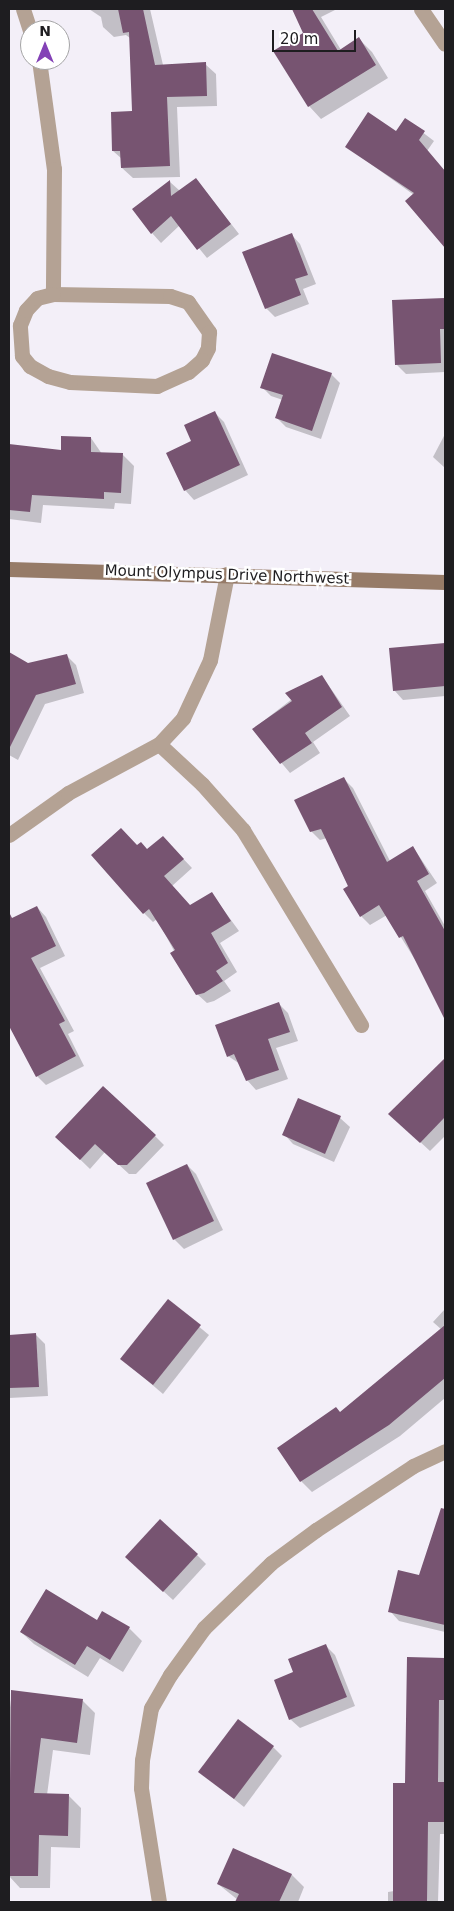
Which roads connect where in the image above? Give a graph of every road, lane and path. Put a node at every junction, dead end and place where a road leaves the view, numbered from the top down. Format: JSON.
{"nodes":[{"id":1,"x":421,"y":9,"type":"edge"},
{"id":2,"x":445,"y":44,"type":"edge"},
{"id":3,"x":40,"y":70,"type":"edge"},
{"id":4,"x":53,"y":294,"type":"junction"},
{"id":5,"x":9,"y":569,"type":"edge"},
{"id":6,"x":227,"y":574,"type":"junction"},
{"id":7,"x":445,"y":582,"type":"edge"},
{"id":8,"x":159,"y":744,"type":"junction"},
{"id":9,"x":9,"y":835,"type":"edge"},
{"id":10,"x":361,"y":1025,"type":"dead end"},
{"id":11,"x":445,"y":1451,"type":"edge"},
{"id":12,"x":160,"y":1902,"type":"edge"}],
"edges":[{"from":1,"to":2,"type":"street"},
{"from":3,"to":4,"type":"street"},
{"from":4,"to":4,"type":"street"},
{"from":5,"to":6,"type":"street","name":"Mount Olympus Drive Northwest"},
{"from":6,"to":7,"type":"street","name":"Mount Olympus Drive Northwest"},
{"from":6,"to":8,"type":"street"},
{"from":8,"to":9,"type":"street"},
{"from":8,"to":10,"type":"street"},
{"from":11,"to":12,"type":"street"}]}
